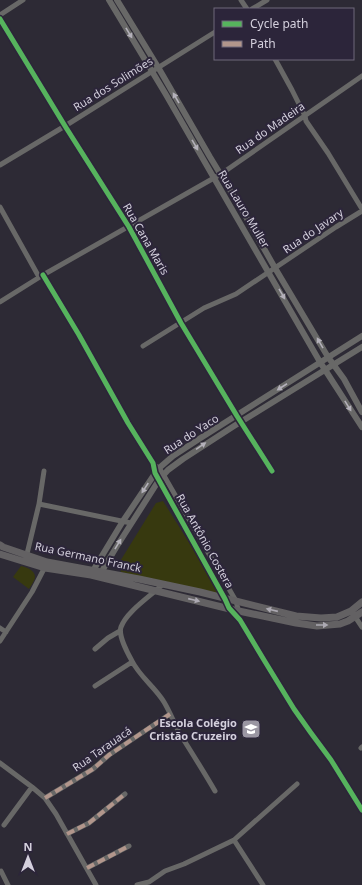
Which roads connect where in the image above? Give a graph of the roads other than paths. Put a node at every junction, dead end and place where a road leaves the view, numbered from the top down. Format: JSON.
{"nodes":[{"id":1,"x":23,"y":0,"type":"edge"},
{"id":2,"x":109,"y":0,"type":"edge"},
{"id":3,"x":117,"y":0,"type":"edge"},
{"id":4,"x":241,"y":0,"type":"edge"},
{"id":5,"x":267,"y":0,"type":"edge"},
{"id":6,"x":247,"y":8,"type":"edge"},
{"id":7,"x":254,"y":8,"type":"edge"},
{"id":8,"x":0,"y":15,"type":"edge"},
{"id":9,"x":0,"y":19,"type":"edge"},
{"id":10,"x":214,"y":33,"type":"edge"},
{"id":11,"x":276,"y":60,"type":"edge"},
{"id":12,"x":158,"y":67,"type":"junction"},
{"id":13,"x":152,"y":72,"type":"junction"},
{"id":14,"x":362,"y":76,"type":"edge"},
{"id":15,"x":305,"y":116,"type":"junction"},
{"id":16,"x":65,"y":126,"type":"junction"},
{"id":17,"x":0,"y":165,"type":"edge"},
{"id":18,"x":221,"y":174,"type":"junction"},
{"id":19,"x":214,"y":178,"type":"junction"},
{"id":20,"x":0,"y":207,"type":"edge"},
{"id":21,"x":362,"y":210,"type":"edge"},
{"id":22,"x":129,"y":227,"type":"junction"},
{"id":23,"x":275,"y":268,"type":"junction"},
{"id":24,"x":269,"y":272,"type":"junction"},
{"id":25,"x":41,"y":276,"type":"junction"},
{"id":26,"x":0,"y":302,"type":"edge"},
{"id":27,"x":181,"y":323,"type":"junction"},
{"id":28,"x":362,"y":336,"type":"edge"},
{"id":29,"x":143,"y":346,"type":"dead end"},
{"id":30,"x":362,"y":347,"type":"edge"},
{"id":31,"x":328,"y":357,"type":"junction"},
{"id":32,"x":320,"y":362,"type":"junction"},
{"id":33,"x":334,"y":365,"type":"junction"},
{"id":34,"x":325,"y":369,"type":"junction"},
{"id":35,"x":362,"y":412,"type":"edge"},
{"id":36,"x":239,"y":419,"type":"junction"},
{"id":37,"x":362,"y":427,"type":"edge"},
{"id":38,"x":157,"y":470,"type":"junction"},
{"id":39,"x":44,"y":471,"type":"dead end"},
{"id":40,"x":272,"y":471,"type":"dead end"},
{"id":41,"x":164,"y":474,"type":"junction"},
{"id":42,"x":159,"y":480,"type":"junction"},
{"id":43,"x":39,"y":504,"type":"junction"},
{"id":44,"x":188,"y":518,"type":"junction"},
{"id":45,"x":123,"y":521,"type":"junction"},
{"id":46,"x":182,"y":522,"type":"junction"},
{"id":47,"x":132,"y":523,"type":"junction"},
{"id":48,"x":0,"y":545,"type":"edge"},
{"id":49,"x":0,"y":554,"type":"edge"},
{"id":50,"x":26,"y":559,"type":"junction"},
{"id":51,"x":46,"y":565,"type":"junction"},
{"id":52,"x":219,"y":571,"type":"junction"},
{"id":53,"x":92,"y":573,"type":"junction"},
{"id":54,"x":101,"y":575,"type":"junction"},
{"id":55,"x":212,"y":575,"type":"junction"},
{"id":56,"x":164,"y":584,"type":"junction"},
{"id":57,"x":156,"y":591,"type":"junction"},
{"id":58,"x":226,"y":599,"type":"junction"},
{"id":59,"x":236,"y":602,"type":"junction"},
{"id":60,"x":362,"y":602,"type":"edge"},
{"id":61,"x":229,"y":608,"type":"junction"},
{"id":62,"x":239,"y":611,"type":"junction"},
{"id":63,"x":362,"y":612,"type":"edge"},
{"id":64,"x":353,"y":614,"type":"junction"},
{"id":65,"x":240,"y":620,"type":"junction"},
{"id":66,"x":362,"y":627,"type":"edge"},
{"id":67,"x":0,"y":628,"type":"edge"},
{"id":68,"x":120,"y":631,"type":"junction"},
{"id":69,"x":6,"y":632,"type":"junction"},
{"id":70,"x":0,"y":642,"type":"edge"},
{"id":71,"x":95,"y":649,"type":"dead end"},
{"id":72,"x":132,"y":662,"type":"junction"},
{"id":73,"x":95,"y":686,"type":"dead end"},
{"id":74,"x":170,"y":714,"type":"junction"},
{"id":75,"x":0,"y":763,"type":"edge"},
{"id":76,"x":297,"y":784,"type":"dead end"},
{"id":77,"x":32,"y":787,"type":"junction"},
{"id":78,"x":215,"y":791,"type":"dead end"},
{"id":79,"x":125,"y":794,"type":"dead end"},
{"id":80,"x":45,"y":798,"type":"junction"},
{"id":81,"x":362,"y":810,"type":"edge"},
{"id":82,"x":4,"y":826,"type":"dead end"},
{"id":83,"x":67,"y":834,"type":"junction"},
{"id":84,"x":234,"y":840,"type":"junction"},
{"id":85,"x":129,"y":846,"type":"dead end"},
{"id":86,"x":87,"y":868,"type":"junction"},
{"id":87,"x":1,"y":871,"type":"dead end"},
{"id":88,"x":146,"y":884,"type":"edge"},
{"id":89,"x":8,"y":885,"type":"edge"},
{"id":90,"x":96,"y":885,"type":"edge"},
{"id":91,"x":137,"y":885,"type":"edge"},
{"id":92,"x":262,"y":885,"type":"edge"}],
"edges":[{"from":1,"to":8,"type":"street"},
{"from":2,"to":13,"type":"street","name":"Rua Lauro Muller","one_way":true},
{"from":3,"to":12,"type":"street","name":"Rua Lauro Muller"},
{"from":4,"to":6,"type":"street"},
{"from":5,"to":7,"type":"street"},
{"from":9,"to":16,"type":"street","name":"Rua Cana Maris"},
{"from":10,"to":12,"type":"street","name":"Rua dos Solimões"},
{"from":11,"to":15,"type":"street"},
{"from":12,"to":13,"type":"street","name":"Rua dos Solimões"},
{"from":18,"to":12,"type":"street","name":"Rua Lauro Muller","one_way":true},
{"from":13,"to":16,"type":"street","name":"Rua dos Solimões"},
{"from":13,"to":19,"type":"street","name":"Rua Lauro Muller","one_way":true},
{"from":14,"to":15,"type":"street","name":"Rua do Madeira"},
{"from":15,"to":18,"type":"street","name":"Rua do Madeira"},
{"from":15,"to":21,"type":"street"},
{"from":16,"to":17,"type":"street","name":"Rua dos Solimões"},
{"from":16,"to":22,"type":"street","name":"Rua Cana Maris"},
{"from":18,"to":19,"type":"street","name":"Rua do Madeira"},
{"from":18,"to":23,"type":"street","name":"Rua Lauro Muller"},
{"from":19,"to":22,"type":"street","name":"Rua do Madeira"},
{"from":19,"to":24,"type":"street","name":"Rua Lauro Muller"},
{"from":20,"to":25,"type":"street","name":"Rua Antônio Costera"},
{"from":21,"to":23,"type":"street","name":"Rua do Javary"},
{"from":22,"to":25,"type":"street","name":"Rua do Madeira"},
{"from":22,"to":27,"type":"street","name":"Rua Cana Maris"},
{"from":23,"to":24,"type":"street","name":"Rua do Javary"},
{"from":31,"to":23,"type":"street","name":"Rua Lauro Muller","one_way":true},
{"from":24,"to":27,"type":"street","name":"Rua do Javary"},
{"from":24,"to":32,"type":"street","name":"Rua Lauro Muller","one_way":true},
{"from":25,"to":26,"type":"street","name":"Rua do Madeira"},
{"from":25,"to":38,"type":"street","name":"Rua Antônio Costera"},
{"from":27,"to":29,"type":"street","name":"Rua do Javary"},
{"from":27,"to":36,"type":"street","name":"Rua Cana Maris"},
{"from":28,"to":31,"type":"street","name":"Rua do Yaco"},
{"from":30,"to":33,"type":"street","name":"Rua do Yaco"},
{"from":31,"to":32,"type":"street","name":"Rua do Yaco"},
{"from":31,"to":33,"type":"street","name":"Rua Lauro Muller"},
{"from":32,"to":34,"type":"street","name":"Rua Lauro Muller"},
{"from":32,"to":36,"type":"street","name":"Rua do Yaco","one_way":true},
{"from":33,"to":34,"type":"street","name":"Rua do Yaco"},
{"from":33,"to":35,"type":"street","name":"Rua Lauro Muller"},
{"from":34,"to":36,"type":"street","name":"Rua do Yaco"},
{"from":34,"to":37,"type":"street","name":"Rua Lauro Muller","one_way":true},
{"from":36,"to":38,"type":"street","name":"Rua do Yaco"},
{"from":36,"to":40,"type":"street","name":"Rua Cana Maris"},
{"from":41,"to":36,"type":"street","name":"Rua do Yaco","one_way":true},
{"from":38,"to":41,"type":"street","name":"Rua Antônio Costera"},
{"from":38,"to":42,"type":"street","name":"Rua Antônio Costera"},
{"from":38,"to":45,"type":"street","name":"Rua do Yaco","one_way":true},
{"from":39,"to":43,"type":"street"},
{"from":41,"to":42,"type":"street","name":"Rua do Yaco"},
{"from":41,"to":44,"type":"street","name":"Rua Antônio Costera"},
{"from":42,"to":46,"type":"street","name":"Rua Antônio Costera"},
{"from":42,"to":47,"type":"street","name":"Rua do Yaco"},
{"from":43,"to":45,"type":"street"},
{"from":43,"to":50,"type":"street"},
{"from":44,"to":46,"type":"street"},
{"from":44,"to":52,"type":"street","name":"Rua Antônio Costera"},
{"from":45,"to":47,"type":"street"},
{"from":45,"to":53,"type":"street","name":"Rua do Yaco"},
{"from":46,"to":55,"type":"street","name":"Rua Antônio Costera"},
{"from":54,"to":47,"type":"street","name":"Rua do Yaco","one_way":true},
{"from":48,"to":50,"type":"main road","name":"Rua Germano Franck"},
{"from":49,"to":50,"type":"main road","name":"Rua Germano Franck"},
{"from":50,"to":51,"type":"main road","name":"Rua Germano Franck"},
{"from":51,"to":53,"type":"main road","name":"Rua Germano Franck"},
{"from":51,"to":69,"type":"street"},
{"from":52,"to":55,"type":"street"},
{"from":52,"to":59,"type":"street","name":"Rua Antônio Costera"},
{"from":53,"to":54,"type":"main road","name":"Rua Germano Franck"},
{"from":54,"to":56,"type":"main road","name":"Rua Germano Franck"},
{"from":54,"to":57,"type":"main road","name":"Rua Germano Franck"},
{"from":55,"to":58,"type":"street","name":"Rua Antônio Costera"},
{"from":56,"to":57,"type":"street"},
{"from":56,"to":58,"type":"main road","name":"Rua Germano Franck"},
{"from":57,"to":61,"type":"main road","name":"Rua Germano Franck","one_way":true},
{"from":57,"to":68,"type":"street"},
{"from":58,"to":59,"type":"main road","name":"Rua Germano Franck"},
{"from":58,"to":61,"type":"street","name":"Rua Antônio Costera"},
{"from":59,"to":62,"type":"street","name":"Rua Antônio Costera"},
{"from":64,"to":59,"type":"main road","name":"Rua Germano Franck","one_way":true},
{"from":60,"to":64,"type":"main road"},
{"from":61,"to":62,"type":"main road","name":"Rua Germano Franck"},
{"from":61,"to":65,"type":"street","name":"Rua Antônio Costera"},
{"from":62,"to":64,"type":"main road","name":"Rua Germano Franck","one_way":true},
{"from":62,"to":65,"type":"street","name":"Rua Antônio Costera"},
{"from":63,"to":64,"type":"main road"},
{"from":64,"to":66,"type":"street"},
{"from":65,"to":81,"type":"street","name":"Rua Antônio Costera"},
{"from":67,"to":69,"type":"street"},
{"from":68,"to":71,"type":"street"},
{"from":68,"to":72,"type":"street"},
{"from":69,"to":70,"type":"street"},
{"from":72,"to":73,"type":"street"},
{"from":72,"to":74,"type":"street"},
{"from":74,"to":78,"type":"street"},
{"from":74,"to":80,"type":"street","name":"Rua Tarauacá"},
{"from":75,"to":77,"type":"street"},
{"from":76,"to":84,"type":"street"},
{"from":77,"to":80,"type":"street"},
{"from":77,"to":82,"type":"street"},
{"from":79,"to":83,"type":"street"},
{"from":80,"to":83,"type":"street"},
{"from":83,"to":86,"type":"street"},
{"from":84,"to":88,"type":"street"},
{"from":84,"to":92,"type":"street"},
{"from":85,"to":86,"type":"street"},
{"from":86,"to":90,"type":"street"},
{"from":87,"to":89,"type":"street"},
{"from":88,"to":91,"type":"street"}]}
